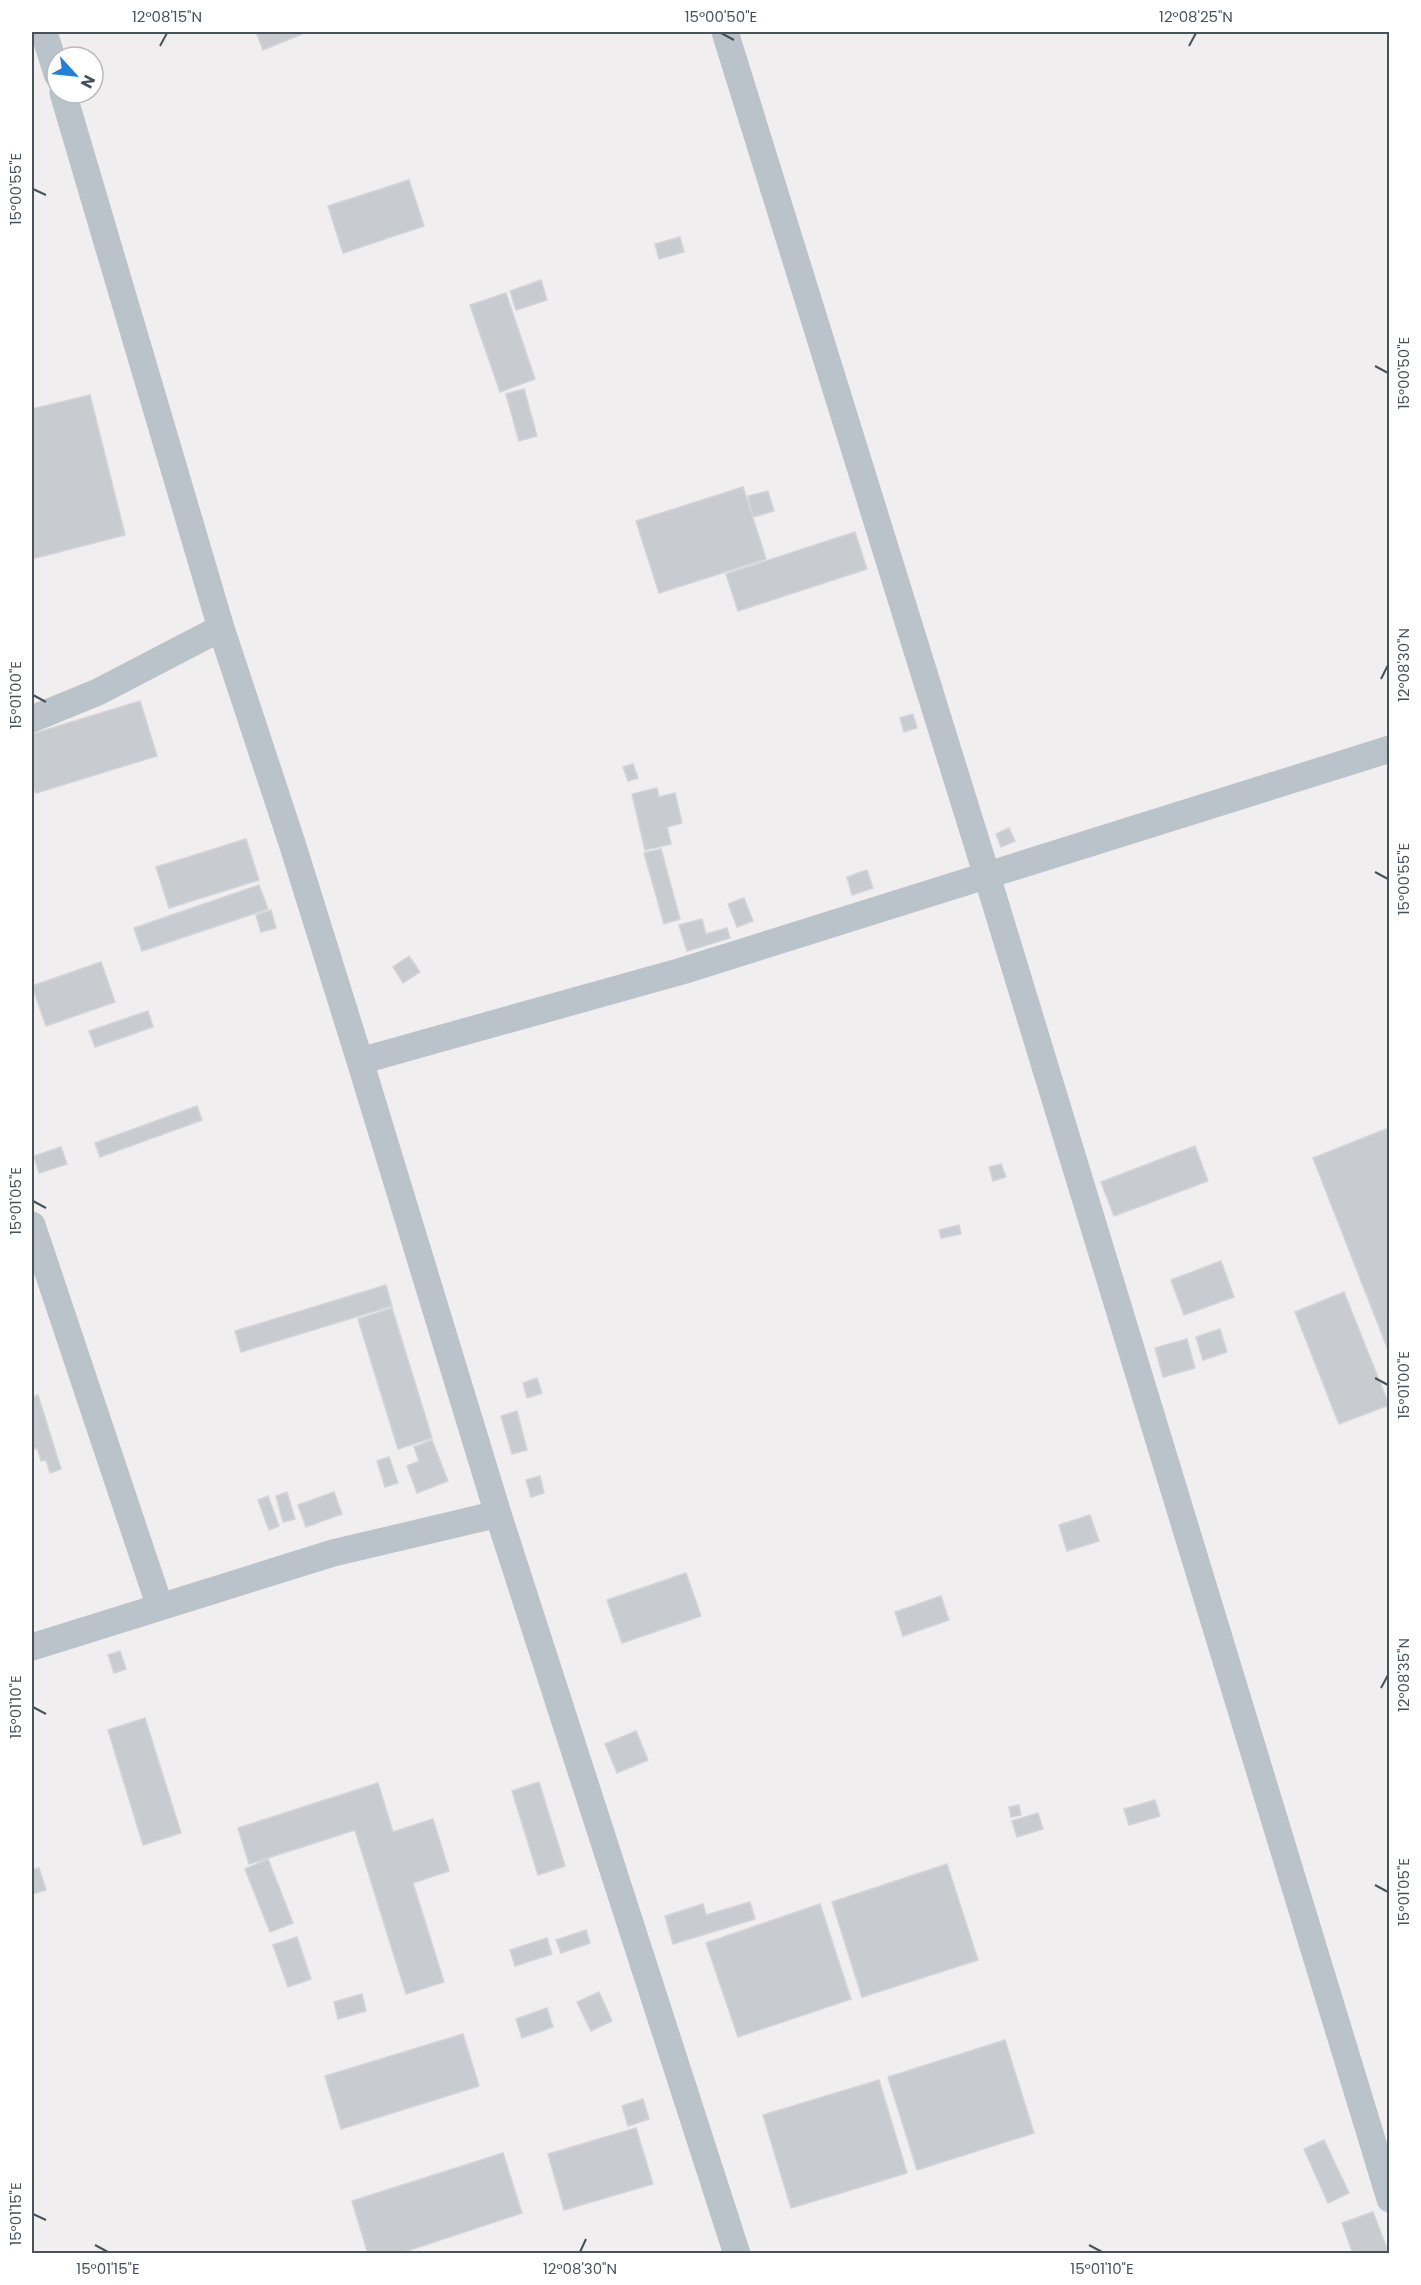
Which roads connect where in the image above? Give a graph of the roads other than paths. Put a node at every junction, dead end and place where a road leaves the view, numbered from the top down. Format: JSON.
{"nodes":[{"id":1,"x":725,"y":32,"type":"edge"},
{"id":2,"x":67,"y":105,"type":"edge"},
{"id":3,"x":221,"y":628,"type":"junction"},
{"id":4,"x":32,"y":719,"type":"edge"},
{"id":5,"x":1389,"y":749,"type":"edge"},
{"id":6,"x":987,"y":876,"type":"junction"},
{"id":7,"x":360,"y":1061,"type":"junction"},
{"id":8,"x":32,"y":1226,"type":"edge"},
{"id":9,"x":498,"y":1514,"type":"junction"},
{"id":10,"x":160,"y":1607,"type":"junction"},
{"id":11,"x":32,"y":1647,"type":"edge"},
{"id":12,"x":1389,"y":2199,"type":"edge"},
{"id":13,"x":737,"y":2253,"type":"edge"}],
"edges":[{"from":1,"to":6,"type":"street"},
{"from":2,"to":3,"type":"street"},
{"from":3,"to":4,"type":"street"},
{"from":3,"to":7,"type":"street"},
{"from":5,"to":6,"type":"street"},
{"from":6,"to":7,"type":"street"},
{"from":6,"to":12,"type":"street"},
{"from":7,"to":9,"type":"street"},
{"from":8,"to":10,"type":"street"},
{"from":9,"to":10,"type":"street"},
{"from":9,"to":13,"type":"street"},
{"from":10,"to":11,"type":"street"}]}
